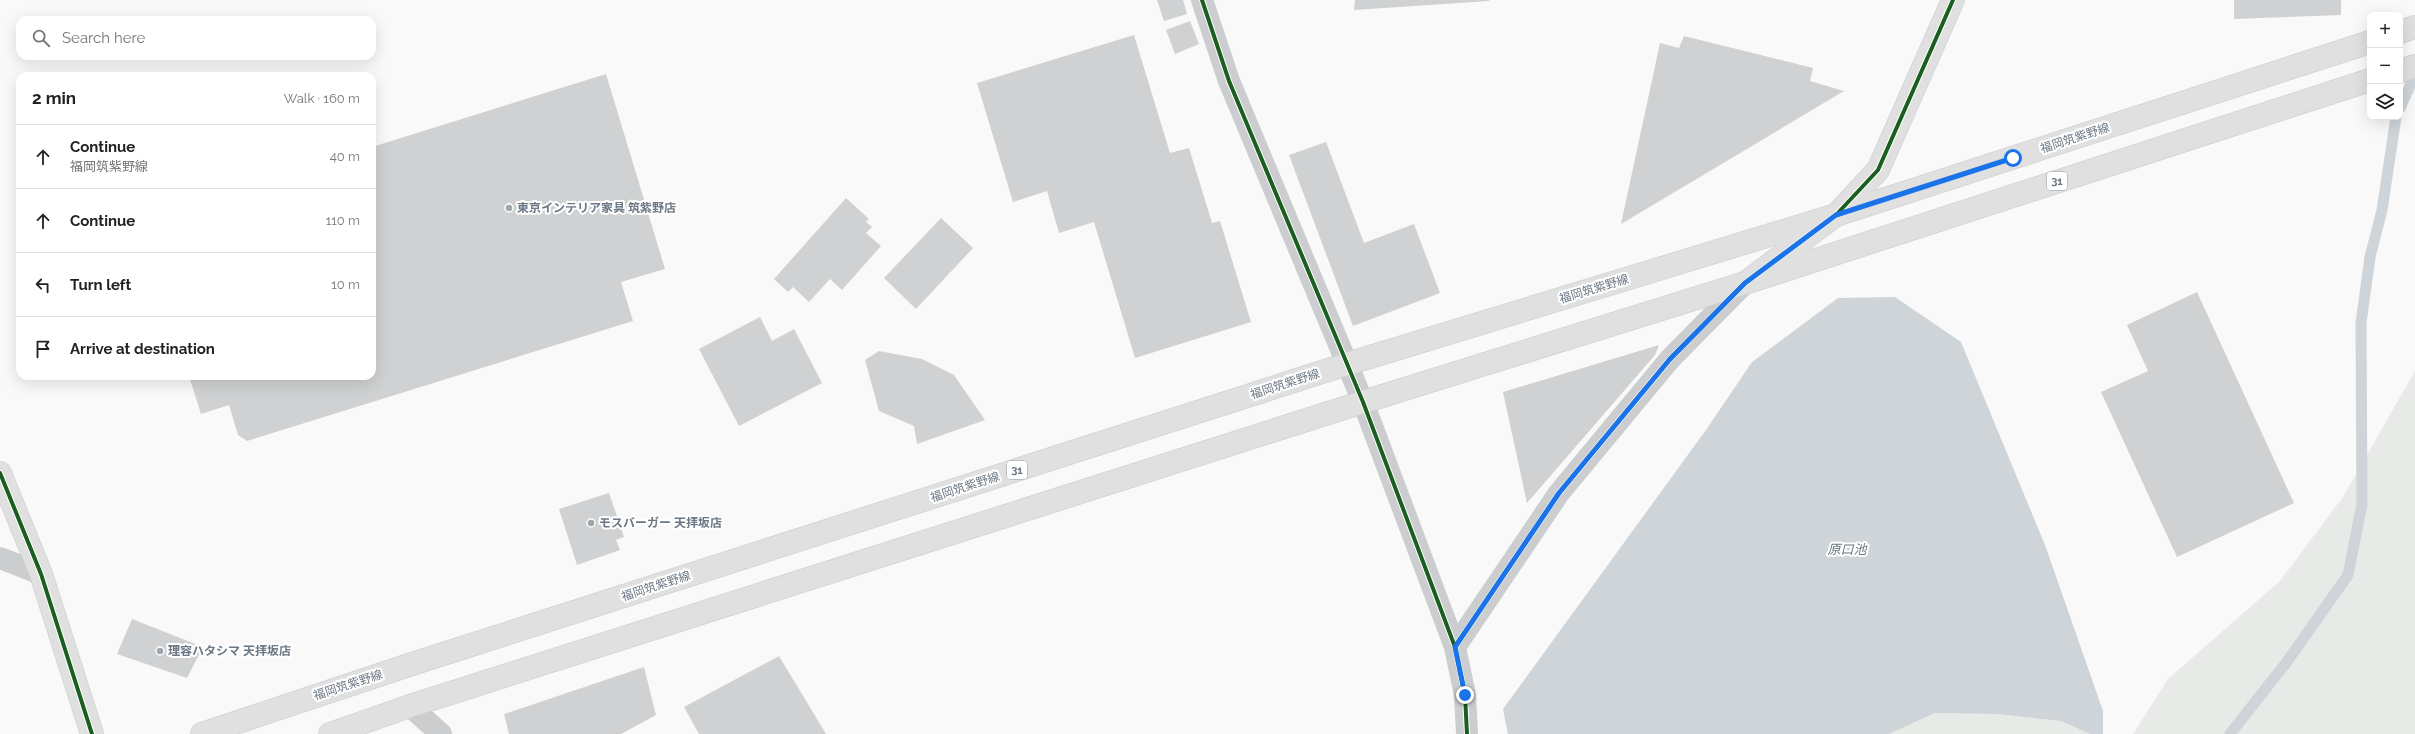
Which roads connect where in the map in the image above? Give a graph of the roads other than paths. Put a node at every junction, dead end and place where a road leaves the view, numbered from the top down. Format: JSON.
{"nodes":[{"id":1,"x":1202,"y":0,"type":"edge"},
{"id":2,"x":1953,"y":0,"type":"edge"},
{"id":3,"x":2415,"y":27,"type":"edge"},
{"id":4,"x":2403,"y":31,"type":"edge"},
{"id":5,"x":2367,"y":43,"type":"edge"},
{"id":6,"x":2415,"y":66,"type":"edge"},
{"id":7,"x":2403,"y":70,"type":"edge"},
{"id":8,"x":2367,"y":81,"type":"edge"},
{"id":9,"x":1836,"y":215,"type":"junction"},
{"id":10,"x":1745,"y":283,"type":"junction"},
{"id":11,"x":1347,"y":364,"type":"junction"},
{"id":12,"x":1363,"y":402,"type":"junction"},
{"id":13,"x":0,"y":473,"type":"edge"},
{"id":14,"x":0,"y":558,"type":"edge"},
{"id":15,"x":41,"y":574,"type":"junction"},
{"id":16,"x":1455,"y":647,"type":"junction"},
{"id":17,"x":410,"y":706,"type":"junction"},
{"id":18,"x":92,"y":734,"type":"edge"},
{"id":19,"x":202,"y":734,"type":"edge"},
{"id":20,"x":330,"y":734,"type":"edge"},
{"id":21,"x":441,"y":734,"type":"edge"},
{"id":22,"x":1467,"y":734,"type":"edge"}],
"edges":[{"from":1,"to":11,"type":"street"},
{"from":2,"to":9,"type":"main road"},
{"from":3,"to":4,"type":"main road"},
{"from":5,"to":9,"type":"main road","name":"福岡筑紫野線","number":"31"},
{"from":6,"to":7,"type":"main road"},
{"from":8,"to":10,"type":"main road","number":"31"},
{"from":9,"to":10,"type":"main road"},
{"from":9,"to":11,"type":"main road","name":"福岡筑紫野線","number":"31"},
{"from":10,"to":12,"type":"main road","number":"31"},
{"from":10,"to":16,"type":"street"},
{"from":11,"to":12,"type":"street"},
{"from":11,"to":19,"type":"main road","name":"福岡筑紫野線","number":"31"},
{"from":12,"to":16,"type":"street"},
{"from":12,"to":17,"type":"main road","number":"31"},
{"from":13,"to":15,"type":"main road"},
{"from":14,"to":15,"type":"street"},
{"from":15,"to":18,"type":"main road"},
{"from":16,"to":22,"type":"street"},
{"from":17,"to":20,"type":"main road","number":"31"},
{"from":17,"to":21,"type":"street"}]}
